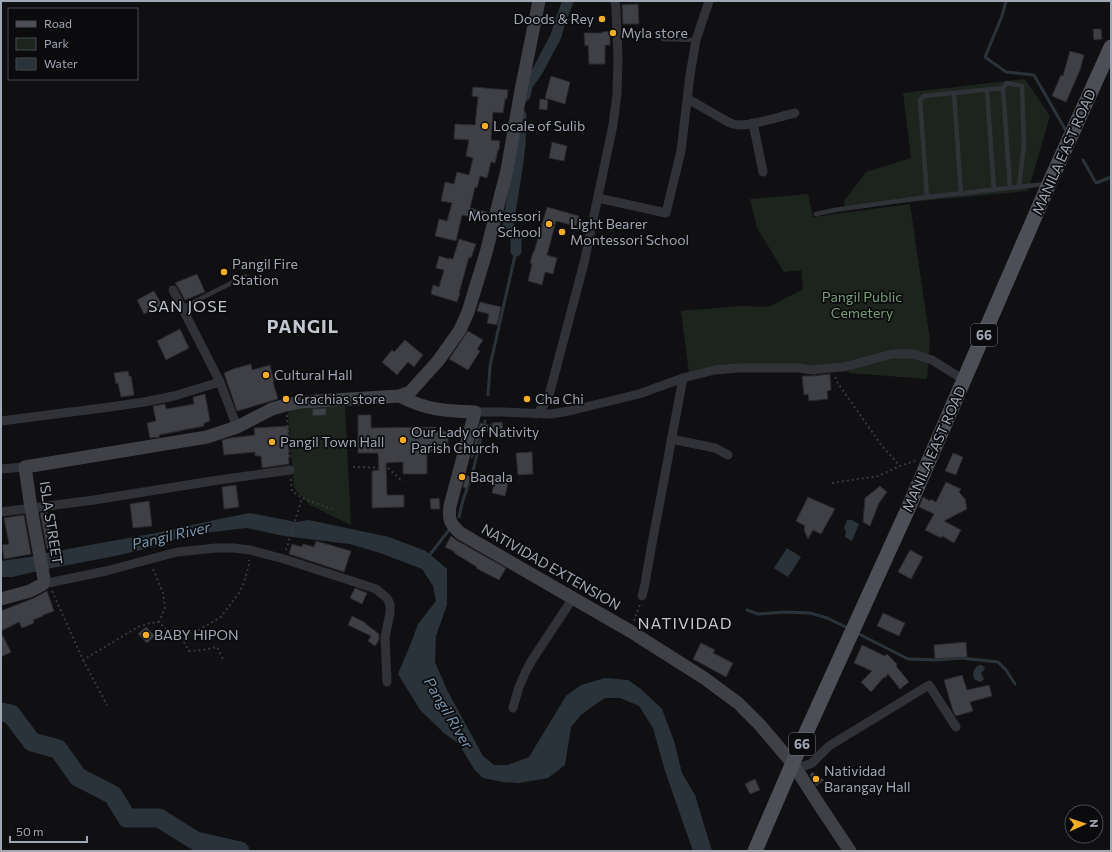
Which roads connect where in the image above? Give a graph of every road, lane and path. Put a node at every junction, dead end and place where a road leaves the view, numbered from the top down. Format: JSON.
{"nodes":[{"id":1,"x":539,"y":1,"type":"edge"},
{"id":2,"x":615,"y":1,"type":"edge"},
{"id":3,"x":709,"y":1,"type":"edge"},
{"id":4,"x":663,"y":40,"type":"dead end"},
{"id":5,"x":696,"y":40,"type":"junction"},
{"id":6,"x":1111,"y":47,"type":"edge"},
{"id":7,"x":1107,"y":63,"type":"edge"},
{"id":8,"x":1003,"y":88,"type":"junction"},
{"id":9,"x":987,"y":90,"type":"junction"},
{"id":10,"x":954,"y":93,"type":"junction"},
{"id":11,"x":688,"y":99,"type":"junction"},
{"id":12,"x":795,"y":113,"type":"dead end"},
{"id":13,"x":753,"y":123,"type":"junction"},
{"id":14,"x":763,"y":172,"type":"dead end"},
{"id":15,"x":1049,"y":184,"type":"junction"},
{"id":16,"x":1019,"y":187,"type":"junction"},
{"id":17,"x":1010,"y":188,"type":"junction"},
{"id":18,"x":994,"y":190,"type":"junction"},
{"id":19,"x":961,"y":194,"type":"junction"},
{"id":20,"x":598,"y":198,"type":"junction"},
{"id":21,"x":927,"y":198,"type":"junction"},
{"id":22,"x":816,"y":214,"type":"dead end"},
{"id":23,"x":245,"y":276,"type":"dead end"},
{"id":24,"x":173,"y":290,"type":"dead end"},
{"id":25,"x":182,"y":308,"type":"junction"},
{"id":26,"x":831,"y":368,"type":"junction"},
{"id":27,"x":683,"y":378,"type":"junction"},
{"id":28,"x":964,"y":380,"type":"junction"},
{"id":29,"x":220,"y":382,"type":"junction"},
{"id":30,"x":399,"y":396,"type":"junction"},
{"id":31,"x":286,"y":405,"type":"junction"},
{"id":32,"x":475,"y":412,"type":"junction"},
{"id":33,"x":538,"y":414,"type":"junction"},
{"id":34,"x":1,"y":421,"type":"edge"},
{"id":35,"x":237,"y":426,"type":"junction"},
{"id":36,"x":671,"y":439,"type":"junction"},
{"id":37,"x":728,"y":455,"type":"dead end"},
{"id":38,"x":25,"y":467,"type":"junction"},
{"id":39,"x":352,"y":467,"type":"dead end"},
{"id":40,"x":1,"y":469,"type":"edge"},
{"id":41,"x":290,"y":470,"type":"junction"},
{"id":42,"x":403,"y":482,"type":"dead end"},
{"id":43,"x":832,"y":483,"type":"dead end"},
{"id":44,"x":302,"y":498,"type":"junction"},
{"id":45,"x":31,"y":508,"type":"junction"},
{"id":46,"x":332,"y":509,"type":"dead end"},
{"id":47,"x":1,"y":512,"type":"edge"},
{"id":48,"x":288,"y":543,"type":"dead end"},
{"id":49,"x":250,"y":550,"type":"junction"},
{"id":50,"x":149,"y":560,"type":"junction"},
{"id":51,"x":45,"y":580,"type":"junction"},
{"id":52,"x":642,"y":596,"type":"joint"},
{"id":53,"x":573,"y":598,"type":"junction"},
{"id":54,"x":1,"y":599,"type":"edge"},
{"id":55,"x":159,"y":622,"type":"junction"},
{"id":56,"x":630,"y":631,"type":"junction"},
{"id":57,"x":179,"y":633,"type":"junction"},
{"id":58,"x":223,"y":658,"type":"dead end"},
{"id":59,"x":83,"y":660,"type":"junction"},
{"id":60,"x":386,"y":682,"type":"dead end"},
{"id":61,"x":107,"y":705,"type":"dead end"},
{"id":62,"x":513,"y":708,"type":"dead end"},
{"id":63,"x":956,"y":726,"type":"dead end"},
{"id":64,"x":793,"y":764,"type":"junction"},
{"id":65,"x":755,"y":851,"type":"edge"},
{"id":66,"x":850,"y":851,"type":"edge"}],
"edges":[{"from":1,"to":30,"type":"main road"},
{"from":2,"to":20,"type":"street"},
{"from":3,"to":5,"type":"street"},
{"from":4,"to":5,"type":"lane"},
{"from":5,"to":11,"type":"street"},
{"from":6,"to":7,"type":"main road","name":"MANILA EAST ROAD","number":"66"},
{"from":7,"to":15,"type":"main road","name":"MANILA EAST ROAD","number":"66"},
{"from":8,"to":9,"type":"lane"},
{"from":8,"to":16,"type":"lane"},
{"from":8,"to":17,"type":"lane"},
{"from":9,"to":10,"type":"lane"},
{"from":9,"to":18,"type":"lane"},
{"from":10,"to":19,"type":"lane"},
{"from":10,"to":21,"type":"lane"},
{"from":11,"to":13,"type":"street"},
{"from":11,"to":20,"type":"street"},
{"from":12,"to":13,"type":"street"},
{"from":13,"to":14,"type":"street"},
{"from":15,"to":16,"type":"lane"},
{"from":15,"to":28,"type":"main road","name":"MANILA EAST ROAD","number":"66"},
{"from":16,"to":17,"type":"lane"},
{"from":17,"to":18,"type":"lane"},
{"from":18,"to":19,"type":"lane"},
{"from":19,"to":21,"type":"lane"},
{"from":20,"to":33,"type":"street"},
{"from":21,"to":22,"type":"lane"},
{"from":23,"to":25,"type":"lane"},
{"from":24,"to":25,"type":"street"},
{"from":25,"to":29,"type":"street"},
{"from":26,"to":27,"type":"street"},
{"from":26,"to":28,"type":"street"},
{"from":26,"to":43,"type":"path"},
{"from":27,"to":33,"type":"street"},
{"from":27,"to":36,"type":"street"},
{"from":28,"to":64,"type":"main road","name":"MANILA EAST ROAD","number":"66"},
{"from":29,"to":34,"type":"street"},
{"from":29,"to":35,"type":"street"},
{"from":30,"to":31,"type":"main road"},
{"from":30,"to":32,"type":"main road"},
{"from":31,"to":35,"type":"main road"},
{"from":31,"to":41,"type":"path"},
{"from":32,"to":33,"type":"street"},
{"from":32,"to":53,"type":"main road","name":"NATIVIDAD EXTENSION"},
{"from":35,"to":38,"type":"main road"},
{"from":36,"to":37,"type":"street"},
{"from":36,"to":52,"type":"street"},
{"from":38,"to":40,"type":"street"},
{"from":38,"to":45,"type":"main road","name":"ISLA STREET"},
{"from":39,"to":42,"type":"path"},
{"from":41,"to":44,"type":"path"},
{"from":41,"to":45,"type":"street"},
{"from":44,"to":46,"type":"path"},
{"from":44,"to":48,"type":"path"},
{"from":45,"to":47,"type":"street"},
{"from":45,"to":51,"type":"main road","name":"ISLA STREET"},
{"from":49,"to":50,"type":"street"},
{"from":49,"to":57,"type":"path"},
{"from":49,"to":60,"type":"street"},
{"from":50,"to":51,"type":"street"},
{"from":50,"to":55,"type":"path"},
{"from":51,"to":54,"type":"main road"},
{"from":51,"to":59,"type":"path"},
{"from":52,"to":56,"type":"path"},
{"from":53,"to":56,"type":"main road","name":"NATIVIDAD EXTENSION"},
{"from":53,"to":62,"type":"street"},
{"from":55,"to":57,"type":"path"},
{"from":55,"to":59,"type":"path"},
{"from":56,"to":64,"type":"main road","name":"NATIVIDAD EXTENSION"},
{"from":57,"to":58,"type":"path"},
{"from":59,"to":61,"type":"path"},
{"from":63,"to":64,"type":"street"},
{"from":64,"to":65,"type":"main road","name":"MANILA EAST ROAD","number":"66"},
{"from":64,"to":66,"type":"main road","name":"NATIVIDAD EXTENSION"}]}
